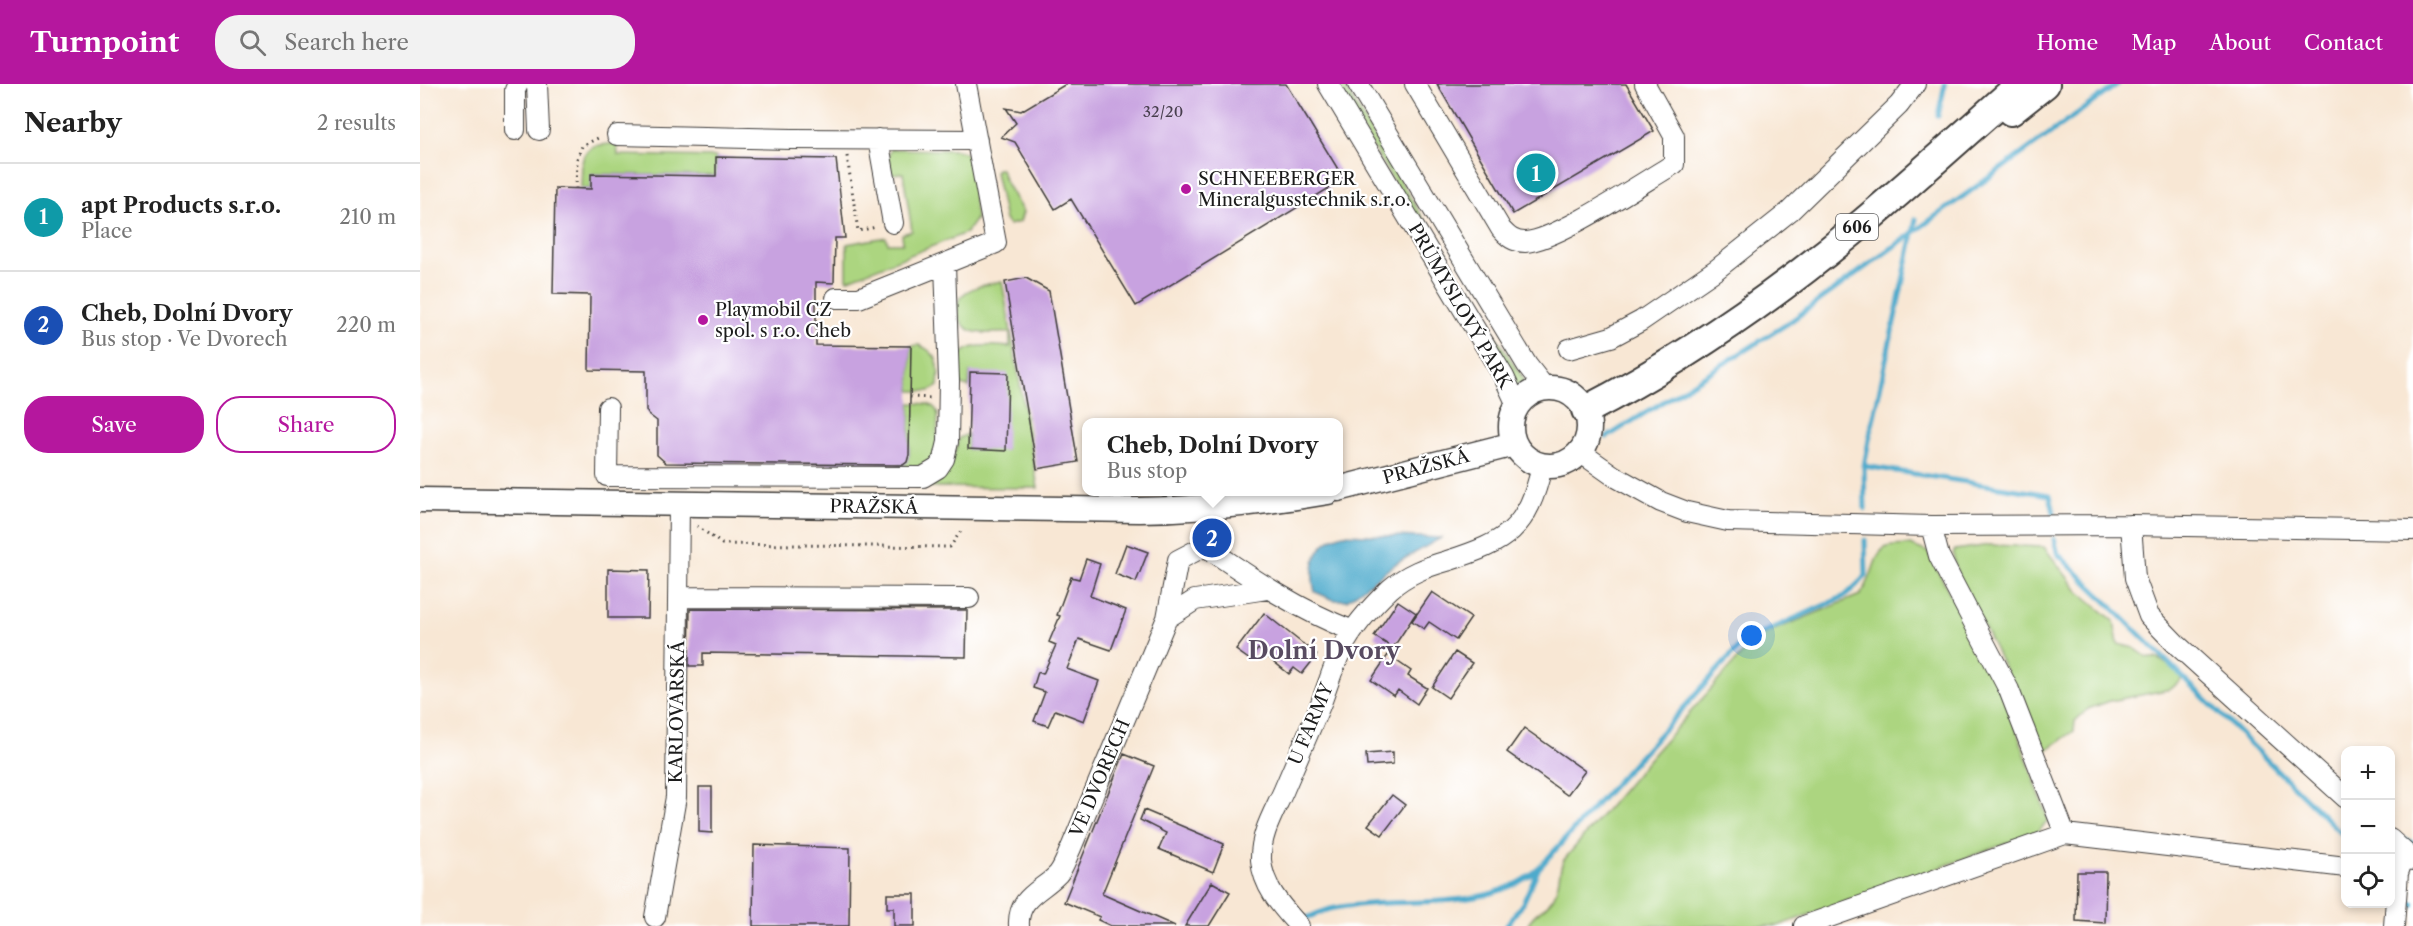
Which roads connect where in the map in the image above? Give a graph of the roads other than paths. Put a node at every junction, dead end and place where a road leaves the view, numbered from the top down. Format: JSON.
{"nodes":[{"id":1,"x":498,"y":84,"type":"edge"},
{"id":2,"x":537,"y":84,"type":"edge"},
{"id":3,"x":966,"y":84,"type":"edge"},
{"id":4,"x":1328,"y":84,"type":"edge"},
{"id":5,"x":1358,"y":84,"type":"edge"},
{"id":6,"x":1415,"y":84,"type":"edge"},
{"id":7,"x":1645,"y":84,"type":"edge"},
{"id":8,"x":1915,"y":84,"type":"edge"},
{"id":9,"x":2007,"y":84,"type":"edge"},
{"id":10,"x":2021,"y":84,"type":"edge"},
{"id":11,"x":2045,"y":84,"type":"edge"},
{"id":12,"x":517,"y":93,"type":"edge"},
{"id":13,"x":515,"y":130,"type":"dead end"},
{"id":14,"x":538,"y":130,"type":"dead end"},
{"id":15,"x":617,"y":135,"type":"road end"},
{"id":16,"x":878,"y":140,"type":"junction"},
{"id":17,"x":977,"y":140,"type":"junction"},
{"id":18,"x":1941,"y":154,"type":"junction"},
{"id":19,"x":893,"y":224,"type":"road end"},
{"id":20,"x":945,"y":264,"type":"junction"},
{"id":21,"x":837,"y":298,"type":"dead end"},
{"id":22,"x":1569,"y":349,"type":"dead end"},
{"id":23,"x":1545,"y":388,"type":"junction"},
{"id":24,"x":1517,"y":405,"type":"junction"},
{"id":25,"x":608,"y":408,"type":"dead end"},
{"id":26,"x":1586,"y":410,"type":"junction"},
{"id":27,"x":1514,"y":444,"type":"junction"},
{"id":28,"x":1580,"y":452,"type":"junction"},
{"id":29,"x":1542,"y":466,"type":"junction"},
{"id":30,"x":1343,"y":488,"type":"edge"},
{"id":31,"x":1302,"y":496,"type":"edge"},
{"id":32,"x":420,"y":500,"type":"edge"},
{"id":33,"x":679,"y":514,"type":"junction"},
{"id":34,"x":2131,"y":525,"type":"junction"},
{"id":35,"x":1931,"y":526,"type":"junction"},
{"id":36,"x":2413,"y":530,"type":"edge"},
{"id":37,"x":1267,"y":589,"type":"junction"},
{"id":38,"x":678,"y":597,"type":"junction"},
{"id":39,"x":969,"y":598,"type":"dead end"},
{"id":40,"x":1167,"y":618,"type":"junction"},
{"id":41,"x":1353,"y":631,"type":"junction"},
{"id":42,"x":2341,"y":793,"type":"edge"},
{"id":43,"x":2065,"y":834,"type":"junction"},
{"id":44,"x":2399,"y":859,"type":"edge"},
{"id":45,"x":2341,"y":866,"type":"edge"},
{"id":46,"x":655,"y":917,"type":"dead end"},
{"id":47,"x":1019,"y":926,"type":"edge"},
{"id":48,"x":1299,"y":926,"type":"edge"},
{"id":49,"x":1804,"y":926,"type":"edge"},
{"id":50,"x":2394,"y":926,"type":"edge"}],
"edges":[{"from":1,"to":12,"type":"street"},
{"from":2,"to":14,"type":"street"},
{"from":3,"to":17,"type":"street"},
{"from":4,"to":24,"type":"street","name":"PRŮMYSLOVÝ PARK"},
{"from":5,"to":23,"type":"street","name":"PRŮMYSLOVÝ PARK"},
{"from":6,"to":7,"type":"street"},
{"from":8,"to":22,"type":"street"},
{"from":9,"to":18,"type":"highway"},
{"from":10,"to":18,"type":"highway","number":"606"},
{"from":11,"to":18,"type":"highway","number":"606"},
{"from":12,"to":13,"type":"street"},
{"from":15,"to":16,"type":"street"},
{"from":16,"to":17,"type":"street"},
{"from":16,"to":19,"type":"street"},
{"from":17,"to":20,"type":"street"},
{"from":18,"to":26,"type":"highway","number":"606"},
{"from":20,"to":21,"type":"street"},
{"from":20,"to":25,"type":"street"},
{"from":23,"to":24,"type":"main road"},
{"from":23,"to":26,"type":"main road"},
{"from":24,"to":27,"type":"main road"},
{"from":26,"to":28,"type":"main road"},
{"from":27,"to":29,"type":"main road"},
{"from":27,"to":30,"type":"main road","name":"PRAŽSKÁ"},
{"from":28,"to":29,"type":"main road"},
{"from":28,"to":35,"type":"street"},
{"from":29,"to":41,"type":"street","name":"U FARMY"},
{"from":31,"to":33,"type":"main road","name":"PRAŽSKÁ"},
{"from":32,"to":33,"type":"main road","name":"PRAŽSKÁ"},
{"from":33,"to":38,"type":"street","name":"KARLOVARSKÁ"},
{"from":34,"to":35,"type":"street"},
{"from":34,"to":36,"type":"street"},
{"from":34,"to":42,"type":"street"},
{"from":35,"to":43,"type":"street"},
{"from":37,"to":40,"type":"street"},
{"from":37,"to":40,"type":"street","name":"VE DVORECH"},
{"from":37,"to":41,"type":"street","name":"VE DVORECH"},
{"from":38,"to":39,"type":"street"},
{"from":38,"to":46,"type":"street","name":"KARLOVARSKÁ"},
{"from":40,"to":47,"type":"street","name":"VE DVORECH"},
{"from":41,"to":48,"type":"street","name":"U FARMY"},
{"from":43,"to":45,"type":"street"},
{"from":43,"to":49,"type":"street"},
{"from":44,"to":50,"type":"street"}]}
